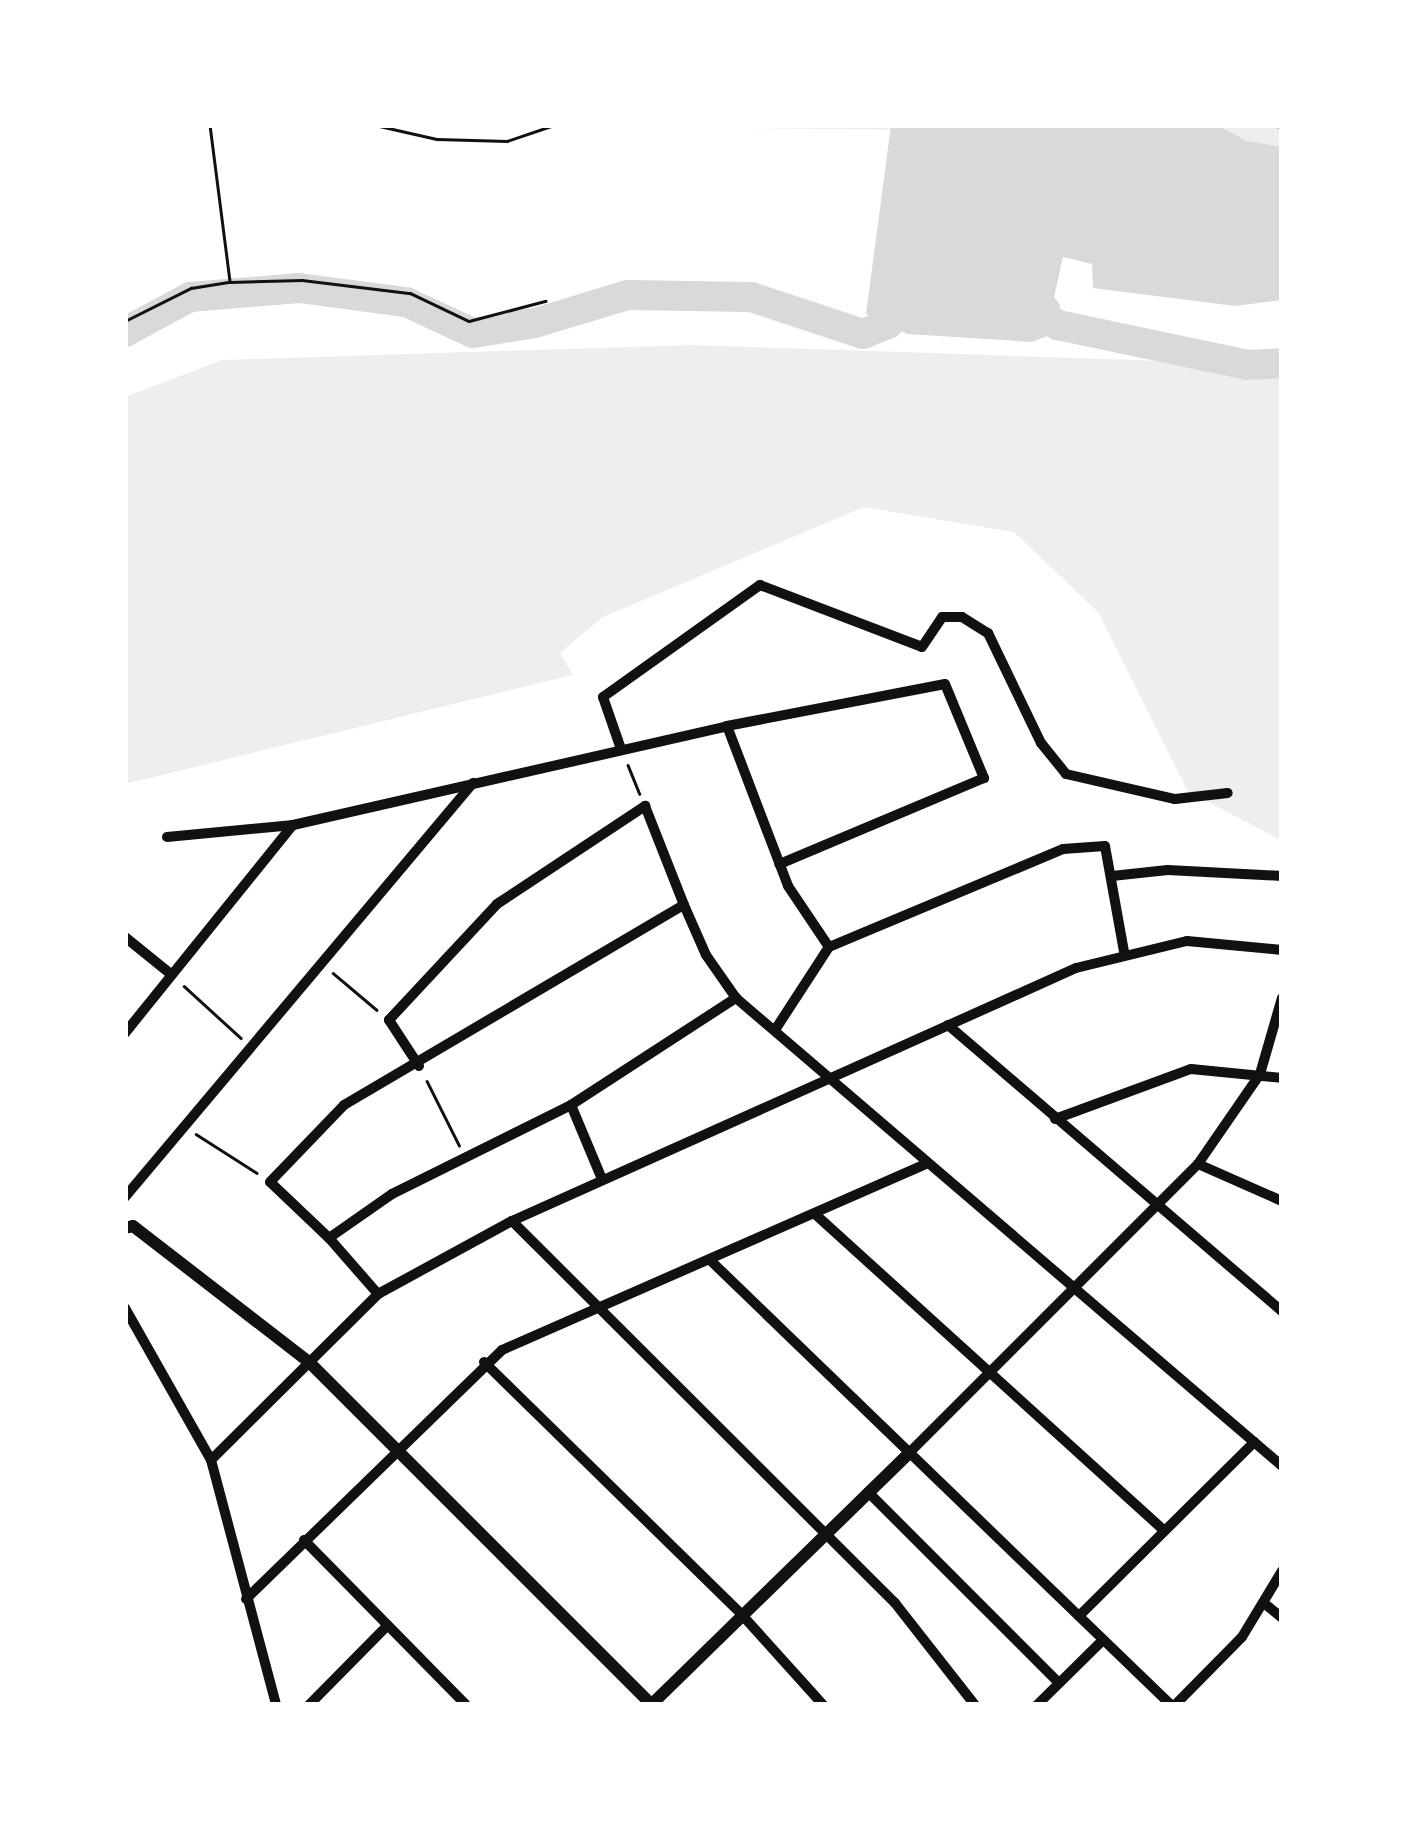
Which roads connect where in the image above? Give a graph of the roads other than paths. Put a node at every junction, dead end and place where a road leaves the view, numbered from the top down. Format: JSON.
{"nodes":[{"id":1,"x":727,"y":726,"type":"junction"},
{"id":2,"x":622,"y":750,"type":"junction"},
{"id":3,"x":474,"y":782,"type":"junction"},
{"id":4,"x":1228,"y":793,"type":"dead end"},
{"id":5,"x":293,"y":825,"type":"junction"},
{"id":6,"x":167,"y":837,"type":"dead end"},
{"id":7,"x":779,"y":864,"type":"junction"},
{"id":8,"x":1112,"y":876,"type":"junction"},
{"id":9,"x":1282,"y":876,"type":"edge"},
{"id":10,"x":684,"y":905,"type":"junction"},
{"id":11,"x":125,"y":936,"type":"edge"},
{"id":12,"x":829,"y":947,"type":"junction"},
{"id":13,"x":1282,"y":950,"type":"edge"},
{"id":14,"x":1124,"y":952,"type":"junction"},
{"id":15,"x":172,"y":976,"type":"junction"},
{"id":16,"x":736,"y":998,"type":"junction"},
{"id":17,"x":1282,"y":998,"type":"edge"},
{"id":18,"x":948,"y":1025,"type":"junction"},
{"id":19,"x":775,"y":1030,"type":"junction"},
{"id":20,"x":125,"y":1033,"type":"edge"},
{"id":21,"x":420,"y":1066,"type":"junction"},
{"id":22,"x":1260,"y":1074,"type":"junction"},
{"id":23,"x":832,"y":1078,"type":"junction"},
{"id":24,"x":1282,"y":1078,"type":"edge"},
{"id":25,"x":571,"y":1105,"type":"junction"},
{"id":26,"x":1055,"y":1119,"type":"junction"},
{"id":27,"x":928,"y":1163,"type":"junction"},
{"id":28,"x":1198,"y":1164,"type":"junction"},
{"id":29,"x":602,"y":1179,"type":"junction"},
{"id":30,"x":125,"y":1197,"type":"edge"},
{"id":31,"x":1282,"y":1201,"type":"edge"},
{"id":32,"x":1155,"y":1206,"type":"junction"},
{"id":33,"x":815,"y":1214,"type":"junction"},
{"id":34,"x":512,"y":1221,"type":"junction"},
{"id":35,"x":125,"y":1228,"type":"edge"},
{"id":36,"x":329,"y":1238,"type":"junction"},
{"id":37,"x":710,"y":1260,"type":"junction"},
{"id":38,"x":1074,"y":1288,"type":"junction"},
{"id":39,"x":378,"y":1294,"type":"junction"},
{"id":40,"x":125,"y":1308,"type":"edge"},
{"id":41,"x":600,"y":1311,"type":"junction"},
{"id":42,"x":1282,"y":1311,"type":"edge"},
{"id":43,"x":484,"y":1362,"type":"junction"},
{"id":44,"x":310,"y":1363,"type":"junction"},
{"id":45,"x":990,"y":1371,"type":"junction"},
{"id":46,"x":1254,"y":1442,"type":"junction"},
{"id":47,"x":394,"y":1449,"type":"junction"},
{"id":48,"x":908,"y":1453,"type":"junction"},
{"id":49,"x":212,"y":1460,"type":"junction"},
{"id":50,"x":1282,"y":1466,"type":"edge"},
{"id":51,"x":868,"y":1492,"type":"junction"},
{"id":52,"x":1163,"y":1529,"type":"junction"},
{"id":53,"x":826,"y":1534,"type":"junction"},
{"id":54,"x":304,"y":1540,"type":"junction"},
{"id":55,"x":1282,"y":1572,"type":"edge"},
{"id":56,"x":246,"y":1599,"type":"junction"},
{"id":57,"x":1265,"y":1604,"type":"junction"},
{"id":58,"x":743,"y":1616,"type":"junction"},
{"id":59,"x":1080,"y":1616,"type":"junction"},
{"id":60,"x":1282,"y":1618,"type":"edge"},
{"id":61,"x":388,"y":1625,"type":"junction"},
{"id":62,"x":1102,"y":1641,"type":"junction"},
{"id":63,"x":1058,"y":1682,"type":"junction"},
{"id":64,"x":315,"y":1703,"type":"edge"},
{"id":65,"x":276,"y":1705,"type":"edge"},
{"id":66,"x":466,"y":1705,"type":"edge"},
{"id":67,"x":652,"y":1705,"type":"edge"},
{"id":68,"x":823,"y":1705,"type":"edge"},
{"id":69,"x":975,"y":1705,"type":"edge"},
{"id":70,"x":1037,"y":1705,"type":"edge"},
{"id":71,"x":1173,"y":1705,"type":"edge"}],
"edges":[{"from":1,"to":2,"type":"street"},
{"from":1,"to":7,"type":"street"},
{"from":1,"to":7,"type":"street"},
{"from":2,"to":3,"type":"street"},
{"from":2,"to":4,"type":"street"},
{"from":3,"to":5,"type":"street"},
{"from":3,"to":30,"type":"street"},
{"from":5,"to":6,"type":"street"},
{"from":5,"to":15,"type":"street"},
{"from":7,"to":12,"type":"street"},
{"from":8,"to":9,"type":"street"},
{"from":8,"to":12,"type":"street"},
{"from":8,"to":14,"type":"street"},
{"from":10,"to":16,"type":"street"},
{"from":10,"to":21,"type":"street"},
{"from":10,"to":21,"type":"street"},
{"from":11,"to":15,"type":"street"},
{"from":12,"to":19,"type":"street"},
{"from":13,"to":14,"type":"street"},
{"from":14,"to":18,"type":"street"},
{"from":15,"to":20,"type":"street"},
{"from":16,"to":19,"type":"street"},
{"from":16,"to":25,"type":"street"},
{"from":17,"to":22,"type":"street"},
{"from":18,"to":23,"type":"street"},
{"from":18,"to":26,"type":"street"},
{"from":19,"to":23,"type":"street"},
{"from":21,"to":36,"type":"street"},
{"from":22,"to":24,"type":"street"},
{"from":22,"to":26,"type":"street"},
{"from":22,"to":28,"type":"street"},
{"from":23,"to":27,"type":"street"},
{"from":23,"to":29,"type":"street"},
{"from":25,"to":29,"type":"street"},
{"from":25,"to":36,"type":"street"},
{"from":26,"to":32,"type":"street"},
{"from":27,"to":33,"type":"street"},
{"from":27,"to":38,"type":"street"},
{"from":28,"to":31,"type":"street"},
{"from":28,"to":32,"type":"street"},
{"from":29,"to":34,"type":"street"},
{"from":32,"to":38,"type":"street"},
{"from":32,"to":42,"type":"street"},
{"from":33,"to":37,"type":"street"},
{"from":33,"to":45,"type":"street"},
{"from":34,"to":39,"type":"street"},
{"from":34,"to":41,"type":"street"},
{"from":35,"to":44,"type":"street"},
{"from":36,"to":39,"type":"street"},
{"from":37,"to":41,"type":"street"},
{"from":37,"to":48,"type":"street"},
{"from":38,"to":45,"type":"street"},
{"from":38,"to":46,"type":"street"},
{"from":39,"to":44,"type":"street"},
{"from":40,"to":49,"type":"street"},
{"from":41,"to":43,"type":"street"},
{"from":41,"to":53,"type":"street"},
{"from":43,"to":47,"type":"street"},
{"from":43,"to":58,"type":"street"},
{"from":44,"to":47,"type":"street"},
{"from":44,"to":49,"type":"street"},
{"from":45,"to":48,"type":"street"},
{"from":45,"to":52,"type":"street"},
{"from":46,"to":50,"type":"street"},
{"from":46,"to":52,"type":"street"},
{"from":47,"to":54,"type":"street"},
{"from":47,"to":67,"type":"street"},
{"from":48,"to":51,"type":"street"},
{"from":48,"to":59,"type":"street"},
{"from":49,"to":56,"type":"street"},
{"from":51,"to":53,"type":"street"},
{"from":51,"to":63,"type":"street"},
{"from":52,"to":59,"type":"street"},
{"from":53,"to":58,"type":"street"},
{"from":53,"to":69,"type":"street"},
{"from":54,"to":56,"type":"street"},
{"from":54,"to":61,"type":"street"},
{"from":55,"to":57,"type":"street"},
{"from":56,"to":65,"type":"street"},
{"from":57,"to":60,"type":"street"},
{"from":57,"to":71,"type":"street"},
{"from":58,"to":67,"type":"street"},
{"from":58,"to":68,"type":"street"},
{"from":59,"to":62,"type":"street"},
{"from":61,"to":64,"type":"street"},
{"from":61,"to":66,"type":"street"},
{"from":62,"to":63,"type":"street"},
{"from":62,"to":71,"type":"street"},
{"from":63,"to":70,"type":"street"}]}
